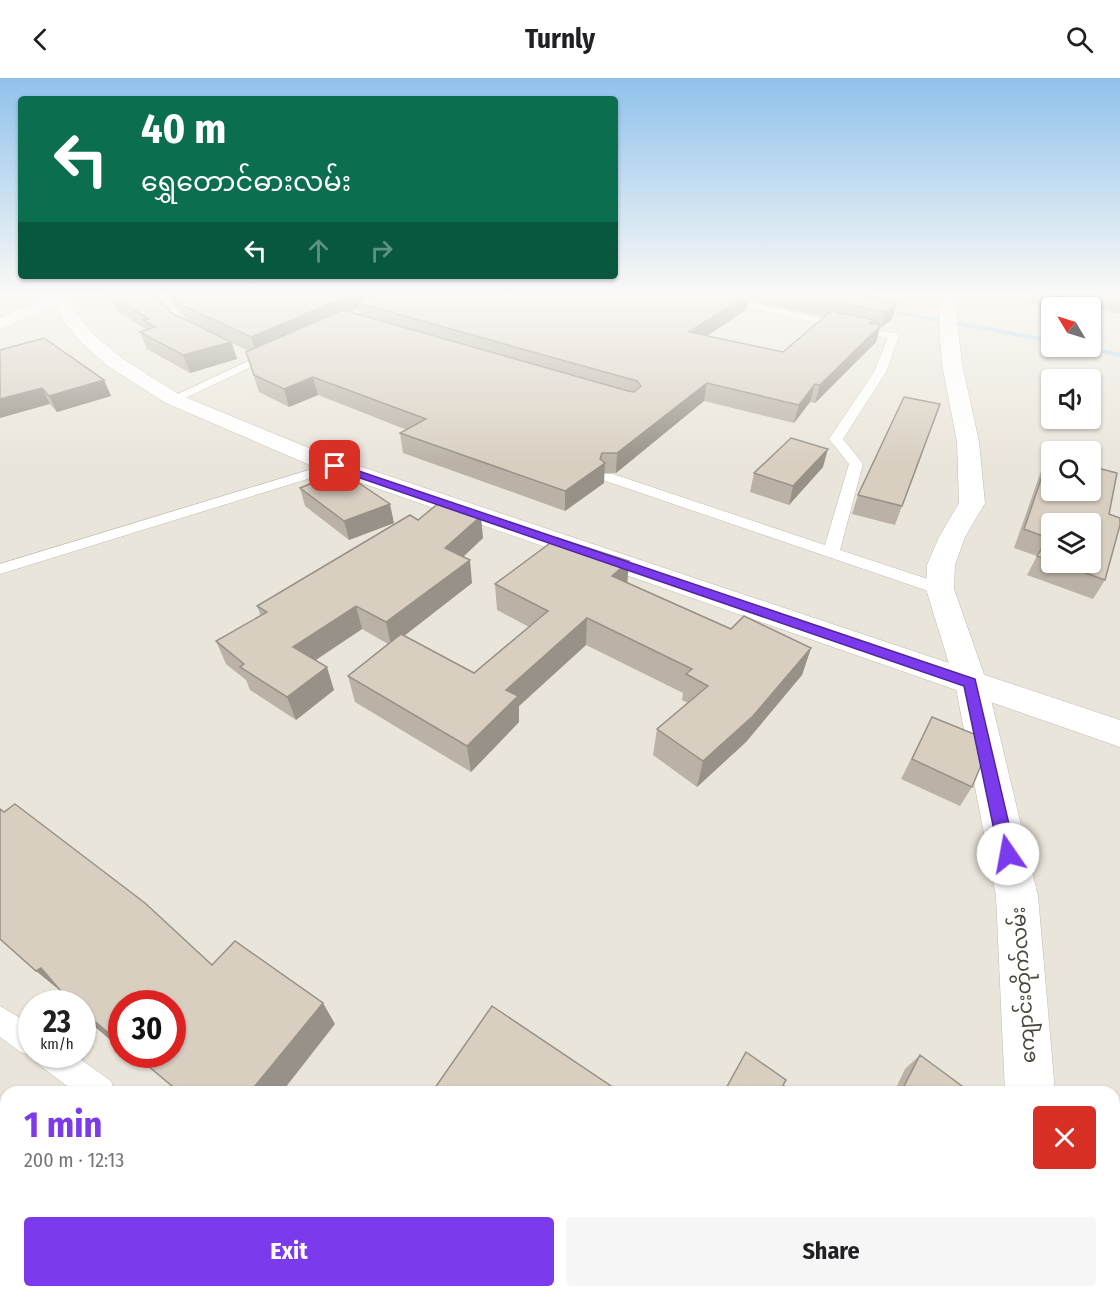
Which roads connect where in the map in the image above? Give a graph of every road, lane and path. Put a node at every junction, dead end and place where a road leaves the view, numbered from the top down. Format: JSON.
{"nodes":[{"id":1,"x":102,"y":351,"type":"edge"},
{"id":2,"x":278,"y":351,"type":"edge"},
{"id":3,"x":888,"y":351,"type":"edge"},
{"id":4,"x":951,"y":351,"type":"edge"},
{"id":5,"x":238,"y":353,"type":"dead end"},
{"id":6,"x":255,"y":361,"type":"junction"},
{"id":7,"x":173,"y":399,"type":"junction"},
{"id":8,"x":335,"y":466,"type":"junction"},
{"id":9,"x":608,"y":477,"type":"dead end"},
{"id":10,"x":831,"y":552,"type":"junction"},
{"id":11,"x":0,"y":569,"type":"edge"},
{"id":12,"x":940,"y":589,"type":"junction"},
{"id":13,"x":971,"y":683,"type":"junction"},
{"id":14,"x":1120,"y":734,"type":"edge"},
{"id":15,"x":0,"y":1020,"type":"edge"},
{"id":16,"x":18,"y":1033,"type":"edge"},
{"id":17,"x":67,"y":1068,"type":"edge"},
{"id":18,"x":92,"y":1086,"type":"edge"},
{"id":19,"x":1030,"y":1086,"type":"edge"}],
"edges":[{"from":1,"to":7,"type":"street"},
{"from":2,"to":6,"type":"lane"},
{"from":3,"to":10,"type":"lane"},
{"from":4,"to":12,"type":"street","name":"ကျောင်းတိုက်လမ်း"},
{"from":5,"to":6,"type":"lane"},
{"from":6,"to":7,"type":"lane"},
{"from":7,"to":8,"type":"street"},
{"from":8,"to":11,"type":"lane"},
{"from":8,"to":13,"type":"street"},
{"from":9,"to":10,"type":"lane"},
{"from":10,"to":12,"type":"lane"},
{"from":12,"to":13,"type":"street","name":"ကျောင်းတိုက်လမ်း"},
{"from":13,"to":14,"type":"street"},
{"from":13,"to":19,"type":"street","name":"ကျောင်းတိုက်လမ်း"},
{"from":15,"to":16,"type":"lane"},
{"from":17,"to":18,"type":"lane"}]}
